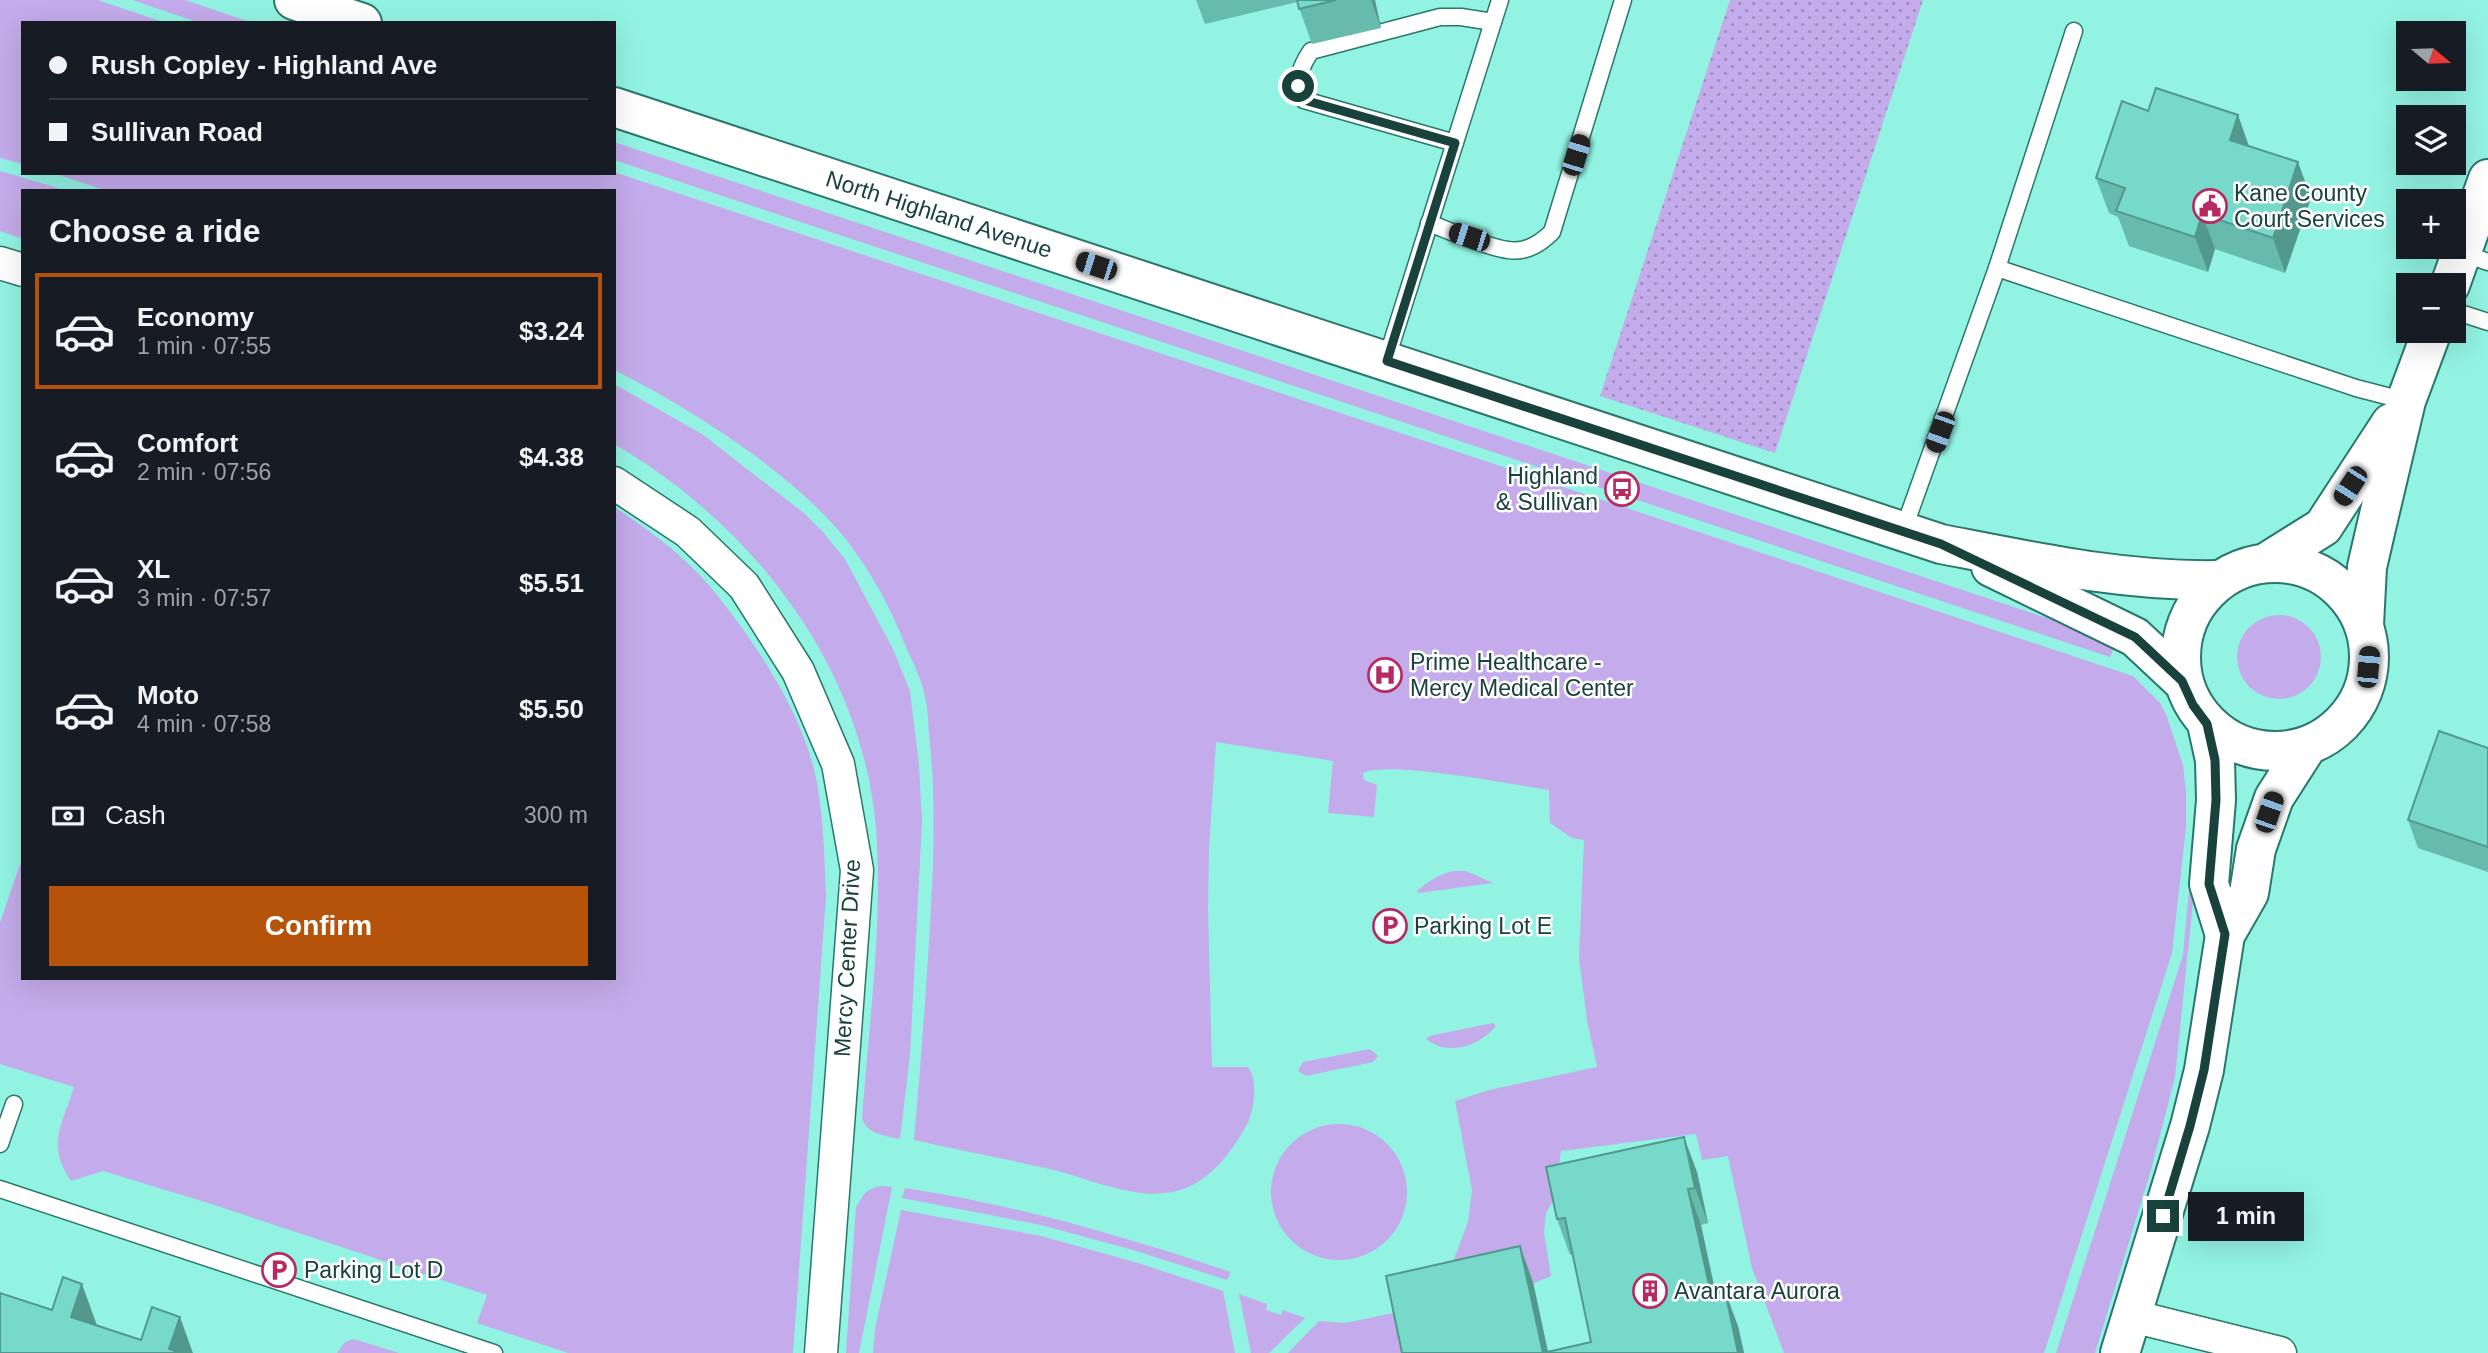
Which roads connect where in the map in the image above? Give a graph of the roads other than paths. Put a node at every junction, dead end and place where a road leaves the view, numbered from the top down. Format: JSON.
{"nodes":[{"id":1,"x":295,"y":0,"type":"edge"},
{"id":2,"x":1500,"y":0,"type":"edge"},
{"id":3,"x":1623,"y":0,"type":"edge"},
{"id":4,"x":356,"y":21,"type":"edge"},
{"id":5,"x":1493,"y":22,"type":"junction"},
{"id":6,"x":2074,"y":32,"type":"dead end"},
{"id":7,"x":616,"y":108,"type":"edge"},
{"id":8,"x":1455,"y":143,"type":"junction"},
{"id":9,"x":2488,"y":179,"type":"edge"},
{"id":10,"x":1429,"y":223,"type":"junction"},
{"id":11,"x":0,"y":263,"type":"edge"},
{"id":12,"x":2467,"y":267,"type":"edge"},
{"id":13,"x":1997,"y":268,"type":"junction"},
{"id":14,"x":21,"y":269,"type":"edge"},
{"id":15,"x":2466,"y":315,"type":"edge"},
{"id":16,"x":2488,"y":323,"type":"edge"},
{"id":17,"x":2428,"y":343,"type":"edge"},
{"id":18,"x":1387,"y":361,"type":"junction"},
{"id":19,"x":2406,"y":401,"type":"junction"},
{"id":20,"x":616,"y":484,"type":"edge"},
{"id":21,"x":1903,"y":531,"type":"junction"},
{"id":22,"x":1941,"y":544,"type":"junction"},
{"id":23,"x":2267,"y":562,"type":"junction"},
{"id":24,"x":2219,"y":580,"type":"junction"},
{"id":25,"x":2364,"y":625,"type":"junction"},
{"id":26,"x":2182,"y":681,"type":"junction"},
{"id":27,"x":2207,"y":724,"type":"junction"},
{"id":28,"x":2306,"y":748,"type":"junction"},
{"id":29,"x":2225,"y":934,"type":"junction"},
{"id":30,"x":14,"y":1104,"type":"dead end"},
{"id":31,"x":0,"y":1144,"type":"edge"},
{"id":32,"x":0,"y":1189,"type":"edge"},
{"id":33,"x":2132,"y":1316,"type":"junction"},
{"id":34,"x":494,"y":1353,"type":"edge"},
{"id":35,"x":821,"y":1353,"type":"edge"},
{"id":36,"x":2120,"y":1353,"type":"edge"},
{"id":37,"x":2280,"y":1353,"type":"edge"}],
"edges":[{"from":1,"to":4,"type":"street"},
{"from":2,"to":5,"type":"lane"},
{"from":3,"to":10,"type":"lane"},
{"from":5,"to":8,"type":"lane"},
{"from":5,"to":8,"type":"lane"},
{"from":6,"to":13,"type":"lane"},
{"from":7,"to":18,"type":"street","name":"North Highland Avenue"},
{"from":8,"to":10,"type":"lane"},
{"from":9,"to":12,"type":"street"},
{"from":10,"to":18,"type":"lane"},
{"from":11,"to":14,"type":"street"},
{"from":13,"to":19,"type":"lane"},
{"from":13,"to":21,"type":"lane"},
{"from":15,"to":16,"type":"lane"},
{"from":17,"to":19,"type":"street"},
{"from":18,"to":21,"type":"street","name":"North Highland Avenue"},
{"from":19,"to":23,"type":"street"},
{"from":19,"to":25,"type":"street"},
{"from":20,"to":35,"type":"street","name":"Mercy Center Drive"},
{"from":21,"to":22,"type":"street","name":"North Highland Avenue"},
{"from":22,"to":24,"type":"street","name":"North Highland Avenue"},
{"from":22,"to":26,"type":"street","name":"North Highland Avenue"},
{"from":23,"to":24,"type":"street"},
{"from":23,"to":25,"type":"street"},
{"from":24,"to":26,"type":"street"},
{"from":25,"to":28,"type":"street"},
{"from":26,"to":27,"type":"street"},
{"from":27,"to":28,"type":"street"},
{"from":27,"to":29,"type":"street"},
{"from":28,"to":29,"type":"street"},
{"from":29,"to":33,"type":"street"},
{"from":30,"to":31,"type":"lane"},
{"from":32,"to":34,"type":"lane"},
{"from":33,"to":36,"type":"street"},
{"from":33,"to":37,"type":"street"}]}
